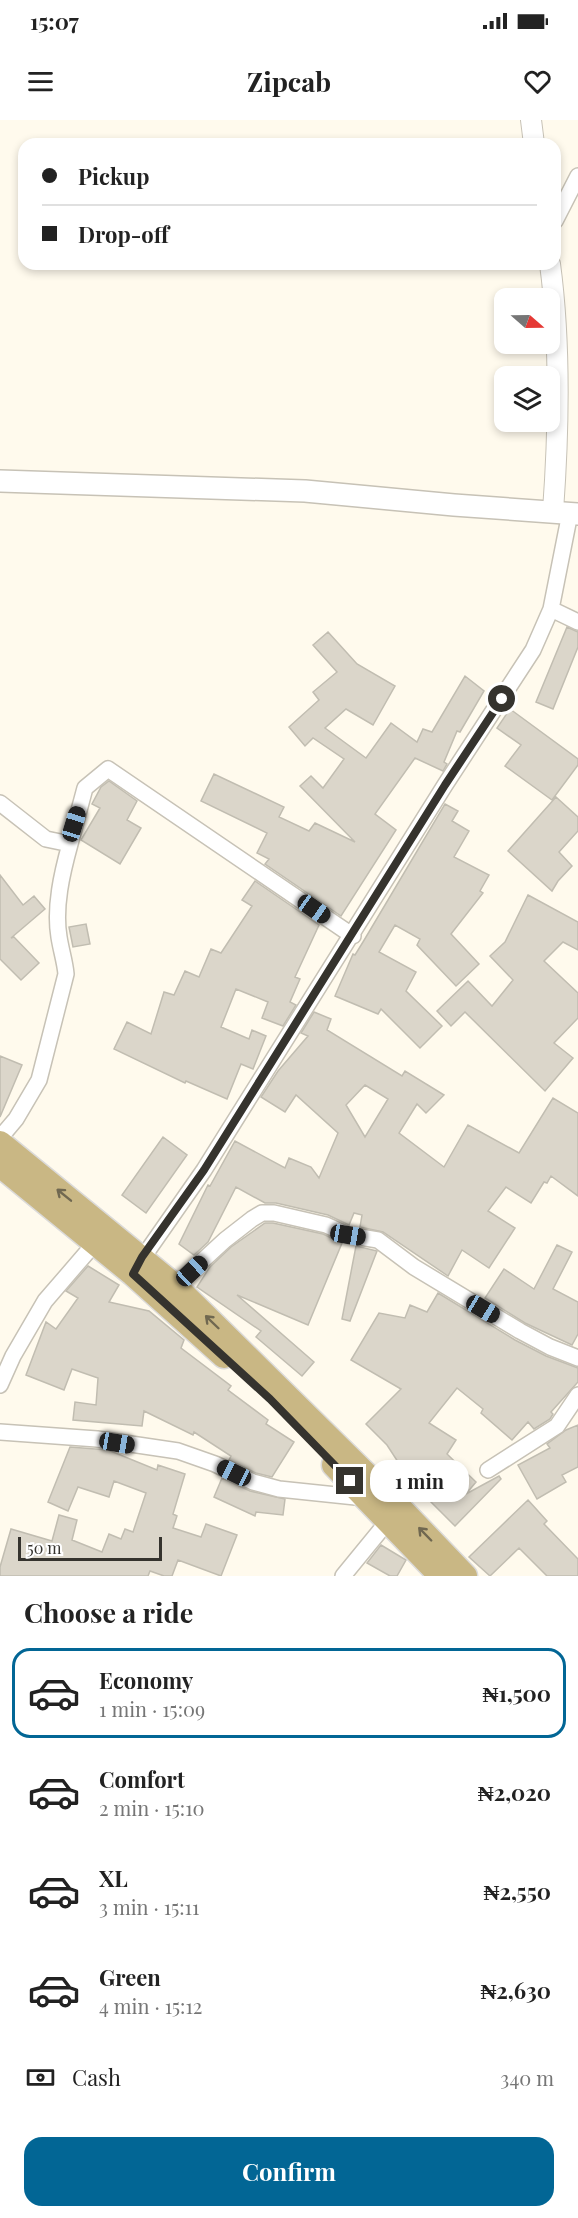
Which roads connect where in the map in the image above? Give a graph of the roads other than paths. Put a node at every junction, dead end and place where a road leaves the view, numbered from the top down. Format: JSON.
{"nodes":[{"id":1,"x":531,"y":120,"type":"edge"},
{"id":2,"x":533,"y":138,"type":"edge"},
{"id":3,"x":578,"y":176,"type":"edge"},
{"id":4,"x":561,"y":209,"type":"edge"},
{"id":5,"x":551,"y":270,"type":"edge"},
{"id":6,"x":0,"y":481,"type":"edge"},
{"id":7,"x":567,"y":512,"type":"edge"},
{"id":8,"x":551,"y":609,"type":"junction"},
{"id":9,"x":578,"y":622,"type":"edge"},
{"id":10,"x":0,"y":803,"type":"edge"},
{"id":11,"x":70,"y":844,"type":"junction"},
{"id":12,"x":353,"y":936,"type":"junction"},
{"id":13,"x":0,"y":1138,"type":"edge"},
{"id":14,"x":0,"y":1143,"type":"edge"},
{"id":15,"x":0,"y":1165,"type":"edge"},
{"id":16,"x":95,"y":1243,"type":"junction"},
{"id":17,"x":138,"y":1266,"type":"junction"},
{"id":18,"x":175,"y":1286,"type":"junction"},
{"id":19,"x":578,"y":1358,"type":"edge"},
{"id":20,"x":0,"y":1385,"type":"edge"},
{"id":21,"x":578,"y":1395,"type":"edge"},
{"id":22,"x":0,"y":1432,"type":"edge"},
{"id":23,"x":488,"y":1470,"type":"dead end"},
{"id":24,"x":365,"y":1498,"type":"junction"},
{"id":25,"x":388,"y":1521,"type":"junction"},
{"id":26,"x":343,"y":1576,"type":"edge"},
{"id":27,"x":441,"y":1576,"type":"edge"},
{"id":28,"x":465,"y":1576,"type":"edge"}],
"edges":[{"from":1,"to":2,"type":"street"},
{"from":3,"to":4,"type":"street"},
{"from":5,"to":7,"type":"street"},
{"from":6,"to":7,"type":"main road"},
{"from":7,"to":8,"type":"street"},
{"from":8,"to":9,"type":"street"},
{"from":8,"to":12,"type":"street"},
{"from":10,"to":11,"type":"street"},
{"from":11,"to":12,"type":"street"},
{"from":11,"to":13,"type":"street"},
{"from":12,"to":17,"type":"street"},
{"from":17,"to":14,"type":"main road","one_way":true},
{"from":15,"to":16,"type":"main road"},
{"from":16,"to":17,"type":"main road"},
{"from":16,"to":20,"type":"street"},
{"from":17,"to":18,"type":"main road"},
{"from":17,"to":24,"type":"main road"},
{"from":18,"to":19,"type":"street"},
{"from":28,"to":18,"type":"main road","one_way":true},
{"from":21,"to":23,"type":"street"},
{"from":22,"to":24,"type":"street"},
{"from":24,"to":25,"type":"main road"},
{"from":25,"to":26,"type":"street"},
{"from":25,"to":27,"type":"main road"}]}
